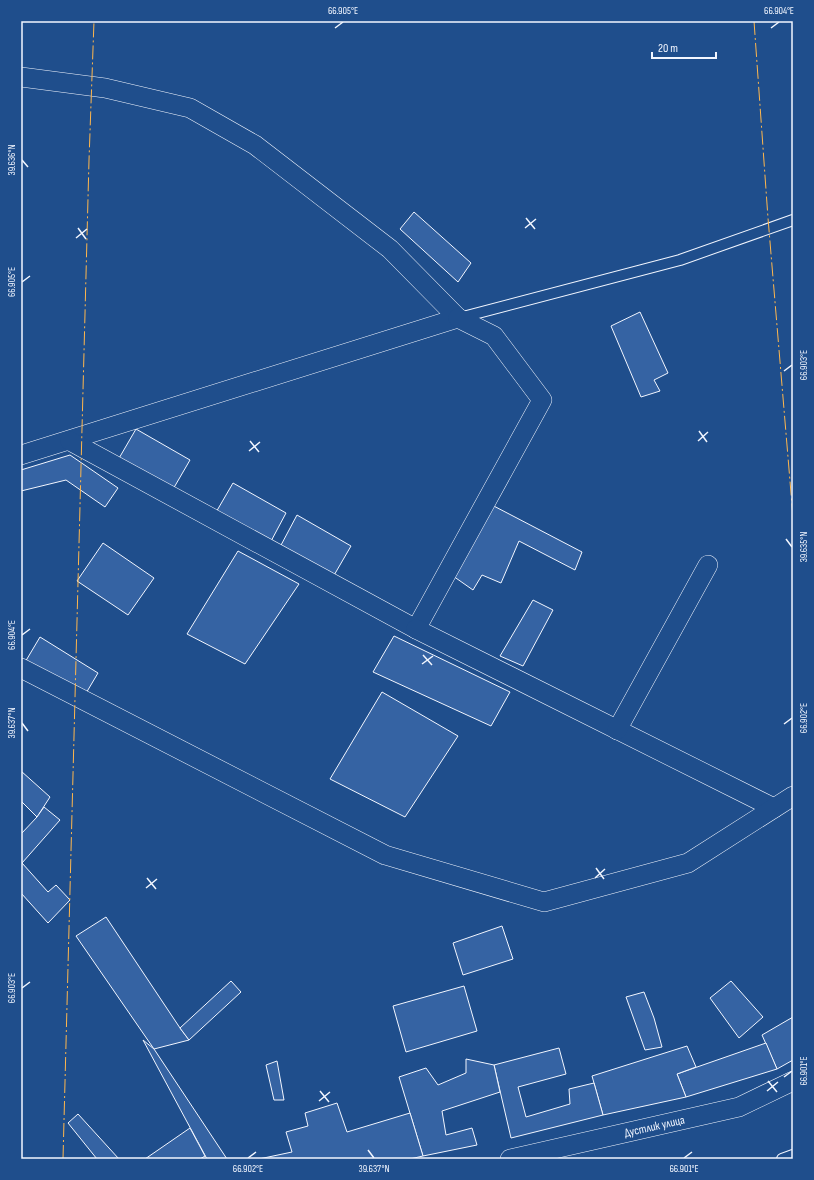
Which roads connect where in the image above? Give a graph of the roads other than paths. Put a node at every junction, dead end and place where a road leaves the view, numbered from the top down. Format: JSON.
{"nodes":[{"id":1,"x":21,"y":77,"type":"edge"},
{"id":2,"x":793,"y":220,"type":"edge"},
{"id":3,"x":458,"y":318,"type":"junction"},
{"id":4,"x":70,"y":440,"type":"junction"},
{"id":5,"x":21,"y":455,"type":"edge"},
{"id":6,"x":708,"y":565,"type":"dead end"},
{"id":7,"x":416,"y":629,"type":"junction"},
{"id":8,"x":21,"y":668,"type":"edge"},
{"id":9,"x":617,"y":730,"type":"junction"},
{"id":10,"x":793,"y":796,"type":"edge"},
{"id":11,"x":774,"y":808,"type":"junction"},
{"id":12,"x":793,"y":1081,"type":"edge"},
{"id":13,"x":793,"y":1155,"type":"edge"},
{"id":14,"x":510,"y":1159,"type":"edge"},
{"id":15,"x":782,"y":1159,"type":"edge"}],
"edges":[{"from":1,"to":3,"type":"street"},
{"from":2,"to":3,"type":"lane"},
{"from":3,"to":4,"type":"street"},
{"from":3,"to":7,"type":"street"},
{"from":4,"to":5,"type":"street"},
{"from":4,"to":7,"type":"street"},
{"from":6,"to":9,"type":"street"},
{"from":7,"to":9,"type":"street"},
{"from":8,"to":11,"type":"street"},
{"from":9,"to":11,"type":"street"},
{"from":10,"to":11,"type":"street"},
{"from":12,"to":14,"type":"street","name":"Дустлик улица"},
{"from":13,"to":15,"type":"lane"}]}
